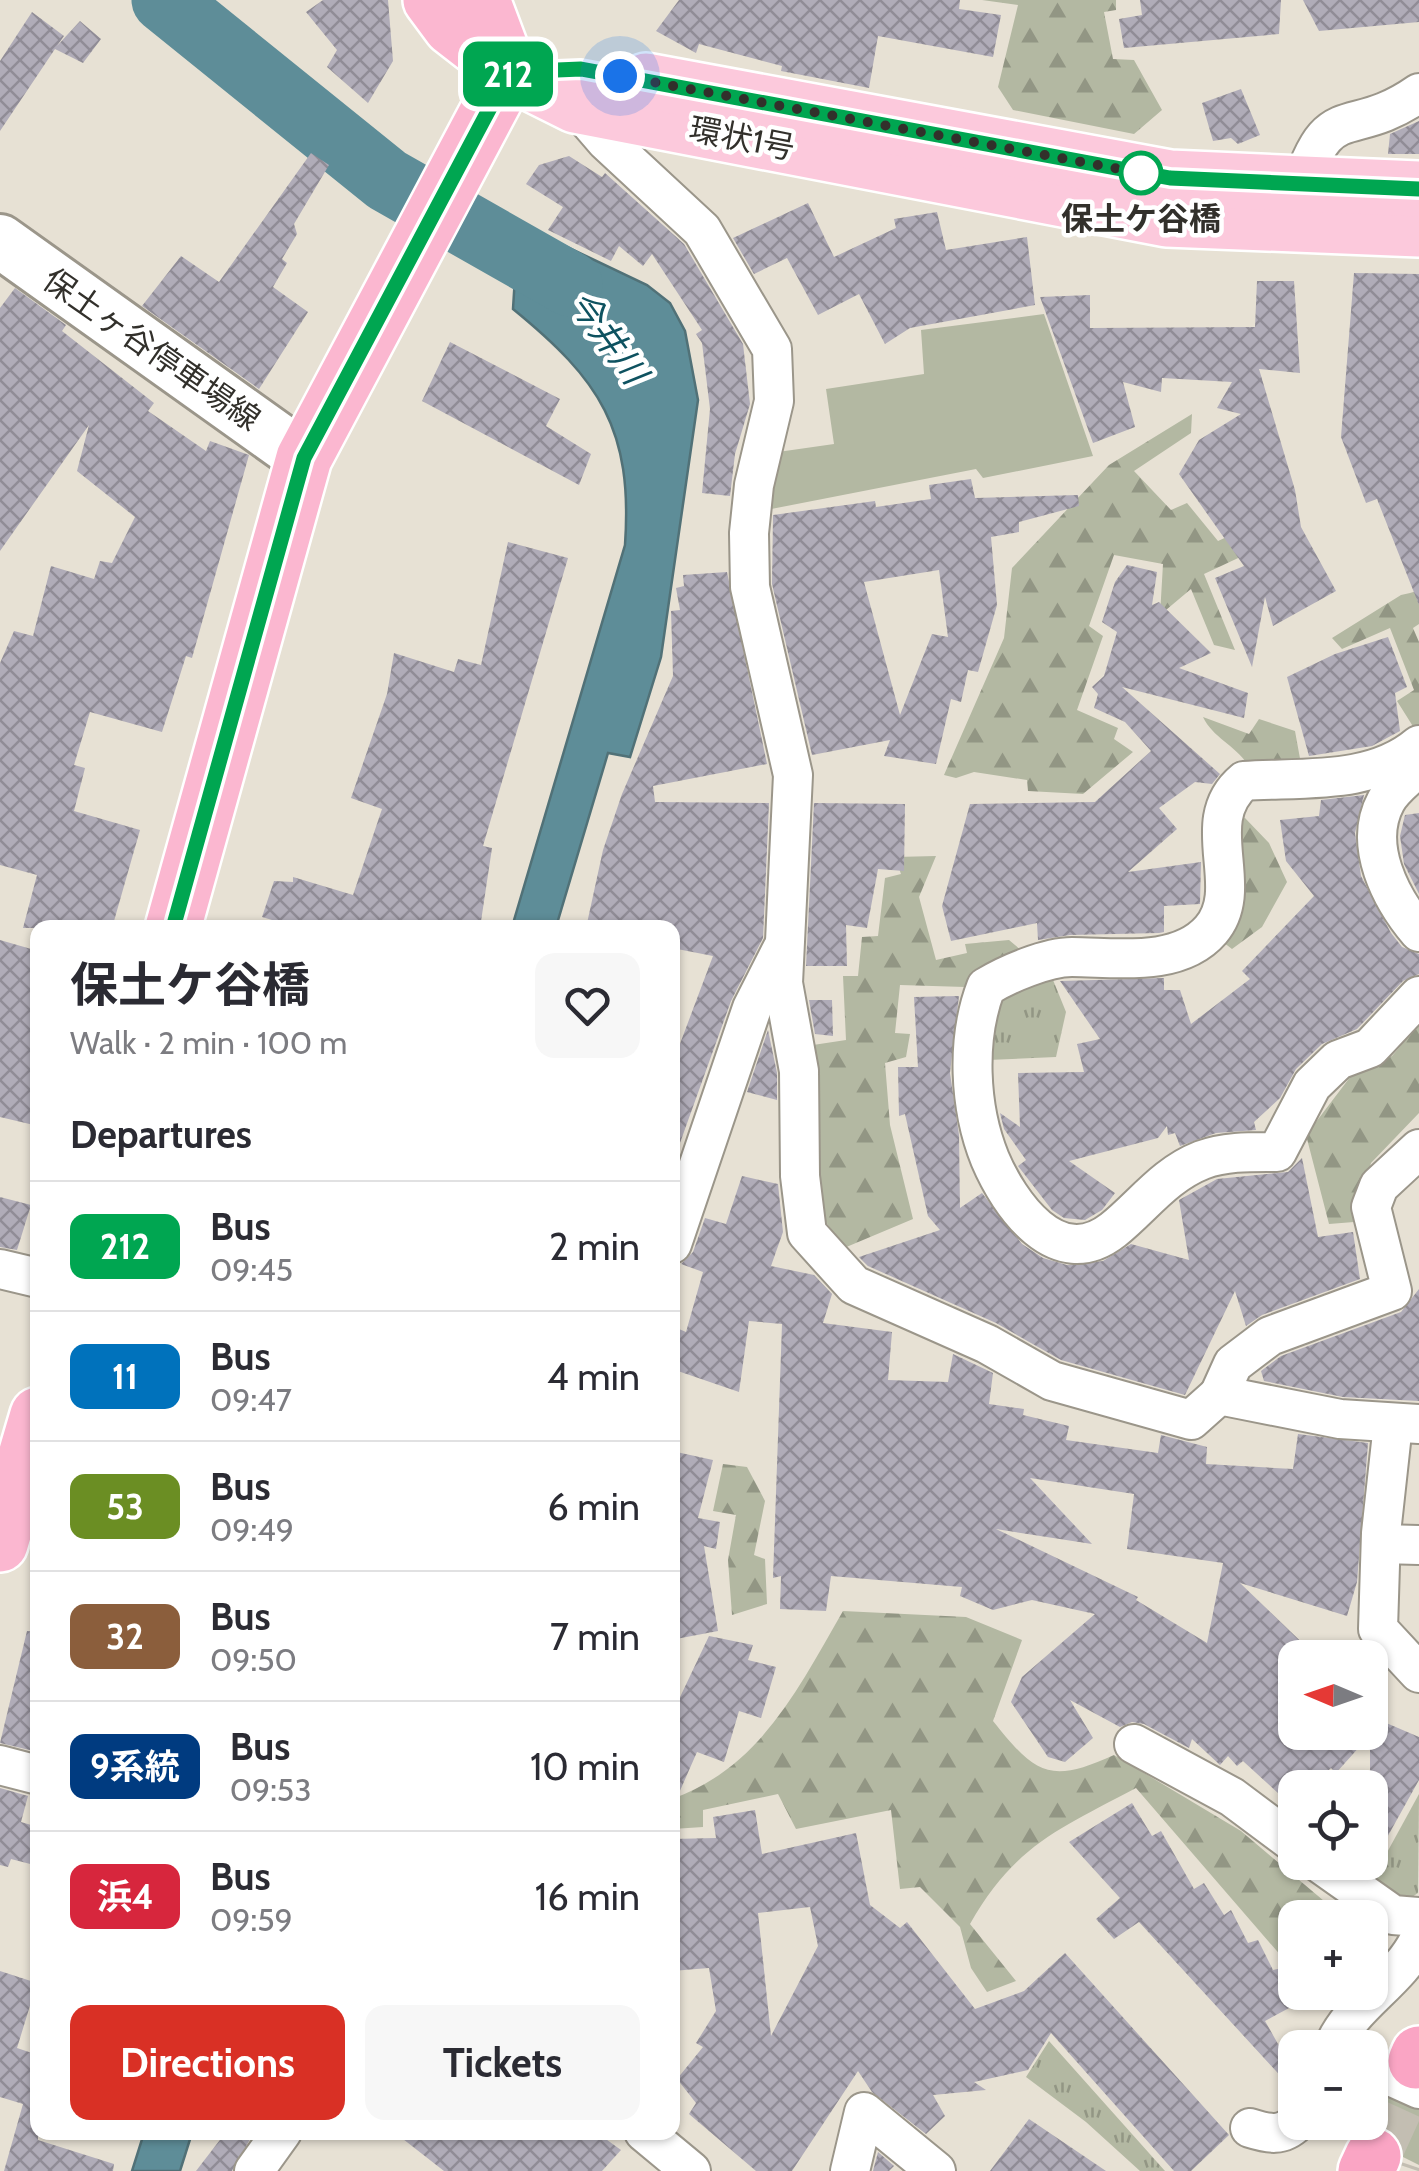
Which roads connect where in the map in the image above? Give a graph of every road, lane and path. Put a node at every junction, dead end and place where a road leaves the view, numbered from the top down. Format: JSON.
{"nodes":[{"id":1,"x":430,"y":0,"type":"edge"},
{"id":2,"x":482,"y":0,"type":"edge"},
{"id":3,"x":509,"y":72,"type":"junction"},
{"id":4,"x":1419,"y":94,"type":"edge"},
{"id":5,"x":575,"y":105,"type":"junction"},
{"id":6,"x":1419,"y":189,"type":"edge"},
{"id":7,"x":1296,"y":204,"type":"junction"},
{"id":8,"x":1419,"y":230,"type":"edge"},
{"id":9,"x":0,"y":240,"type":"edge"},
{"id":10,"x":304,"y":458,"type":"junction"},
{"id":11,"x":1419,"y":744,"type":"edge"},
{"id":12,"x":1419,"y":767,"type":"edge"},
{"id":13,"x":175,"y":920,"type":"edge"},
{"id":14,"x":1419,"y":932,"type":"edge"},
{"id":15,"x":783,"y":947,"type":"junction"},
{"id":16,"x":1419,"y":996,"type":"edge"},
{"id":17,"x":1419,"y":1149,"type":"edge"},
{"id":18,"x":680,"y":1220,"type":"edge"},
{"id":19,"x":0,"y":1268,"type":"edge"},
{"id":20,"x":30,"y":1276,"type":"edge"},
{"id":21,"x":1219,"y":1395,"type":"junction"},
{"id":22,"x":1406,"y":1424,"type":"edge"},
{"id":23,"x":30,"y":1442,"type":"edge"},
{"id":24,"x":0,"y":1544,"type":"edge"},
{"id":25,"x":1381,"y":1544,"type":"junction"},
{"id":26,"x":1419,"y":1545,"type":"edge"},
{"id":27,"x":1419,"y":1673,"type":"edge"},
{"id":28,"x":1134,"y":1744,"type":"dead end"},
{"id":29,"x":0,"y":1765,"type":"edge"},
{"id":30,"x":30,"y":1774,"type":"edge"},
{"id":31,"x":1278,"y":1831,"type":"edge"},
{"id":32,"x":1343,"y":1880,"type":"edge"},
{"id":33,"x":1419,"y":1917,"type":"edge"},
{"id":34,"x":1419,"y":1940,"type":"edge"},
{"id":35,"x":1343,"y":2030,"type":"edge"},
{"id":36,"x":1250,"y":2128,"type":"dead end"},
{"id":37,"x":1278,"y":2133,"type":"edge"},
{"id":38,"x":276,"y":2140,"type":"edge"},
{"id":39,"x":654,"y":2140,"type":"edge"},
{"id":40,"x":254,"y":2171,"type":"edge"},
{"id":41,"x":691,"y":2171,"type":"edge"},
{"id":42,"x":850,"y":2171,"type":"edge"},
{"id":43,"x":936,"y":2171,"type":"edge"}],
"edges":[{"from":1,"to":3,"type":"highway"},
{"from":2,"to":3,"type":"highway"},
{"from":3,"to":5,"type":"main road","name":"環状1号"},
{"from":3,"to":7,"type":"main road","name":"環状1号"},
{"from":3,"to":10,"type":"highway"},
{"from":4,"to":7,"type":"street"},
{"from":5,"to":7,"type":"main road","name":"環状1号"},
{"from":5,"to":15,"type":"street"},
{"from":6,"to":7,"type":"main road","name":"環状1号"},
{"from":7,"to":8,"type":"main road","name":"環状1号"},
{"from":9,"to":10,"type":"main road","name":"保土ヶ谷停車場線"},
{"from":10,"to":13,"type":"highway"},
{"from":11,"to":16,"type":"street"},
{"from":12,"to":14,"type":"street"},
{"from":15,"to":18,"type":"street"},
{"from":15,"to":21,"type":"street"},
{"from":17,"to":21,"type":"street"},
{"from":19,"to":20,"type":"street"},
{"from":21,"to":22,"type":"street"},
{"from":22,"to":25,"type":"street"},
{"from":23,"to":24,"type":"highway"},
{"from":25,"to":26,"type":"street"},
{"from":25,"to":27,"type":"street"},
{"from":28,"to":31,"type":"street"},
{"from":29,"to":30,"type":"street"},
{"from":32,"to":33,"type":"street"},
{"from":34,"to":35,"type":"street"},
{"from":36,"to":37,"type":"street"},
{"from":38,"to":40,"type":"street"},
{"from":39,"to":41,"type":"street"},
{"from":42,"to":43,"type":"street"}]}
